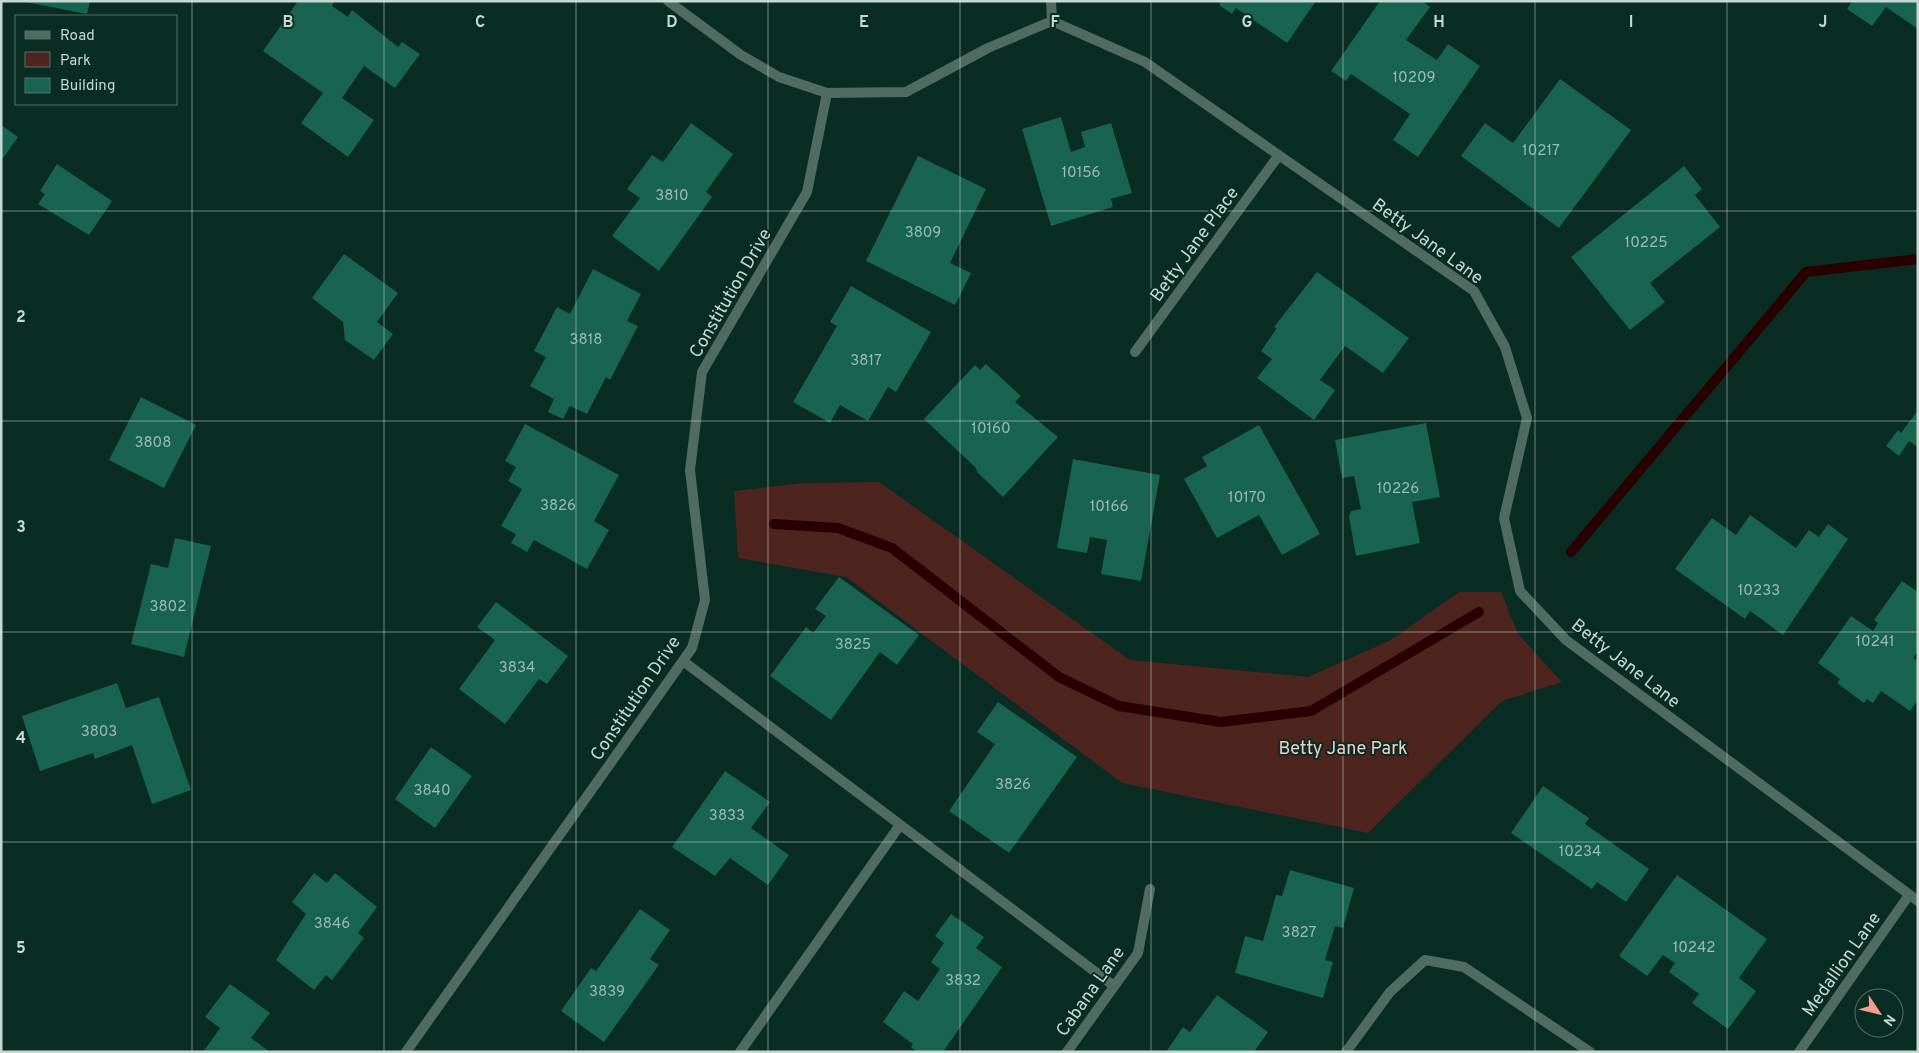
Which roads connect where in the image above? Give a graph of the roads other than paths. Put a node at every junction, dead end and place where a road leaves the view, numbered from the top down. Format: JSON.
{"nodes":[{"id":1,"x":668,"y":1,"type":"edge"},
{"id":2,"x":1051,"y":1,"type":"edge"},
{"id":3,"x":1052,"y":21,"type":"junction"},
{"id":4,"x":827,"y":93,"type":"junction"},
{"id":5,"x":1279,"y":155,"type":"junction"},
{"id":6,"x":1135,"y":352,"type":"dead end"},
{"id":7,"x":683,"y":661,"type":"junction"},
{"id":8,"x":900,"y":825,"type":"junction"},
{"id":9,"x":1150,"y":889,"type":"dead end"},
{"id":10,"x":1913,"y":898,"type":"edge"},
{"id":11,"x":1114,"y":986,"type":"junction"},
{"id":12,"x":406,"y":1052,"type":"edge"},
{"id":13,"x":740,"y":1052,"type":"edge"},
{"id":14,"x":1067,"y":1052,"type":"edge"},
{"id":15,"x":1346,"y":1052,"type":"edge"},
{"id":16,"x":1590,"y":1052,"type":"edge"},
{"id":17,"x":1798,"y":1052,"type":"edge"}],
"edges":[{"from":1,"to":4,"type":"street"},
{"from":2,"to":3,"type":"street"},
{"from":3,"to":4,"type":"street"},
{"from":3,"to":5,"type":"street","name":"Betty Jane Lane"},
{"from":4,"to":7,"type":"street","name":"Constitution Drive"},
{"from":5,"to":6,"type":"street","name":"Betty Jane Place"},
{"from":5,"to":10,"type":"street","name":"Betty Jane Lane"},
{"from":7,"to":8,"type":"street"},
{"from":7,"to":12,"type":"street","name":"Constitution Drive"},
{"from":8,"to":11,"type":"street"},
{"from":8,"to":13,"type":"street"},
{"from":9,"to":11,"type":"street","name":"Cabana Lane"},
{"from":10,"to":17,"type":"street","name":"Medallion Lane"},
{"from":11,"to":14,"type":"street","name":"Cabana Lane"},
{"from":15,"to":16,"type":"street"}]}
